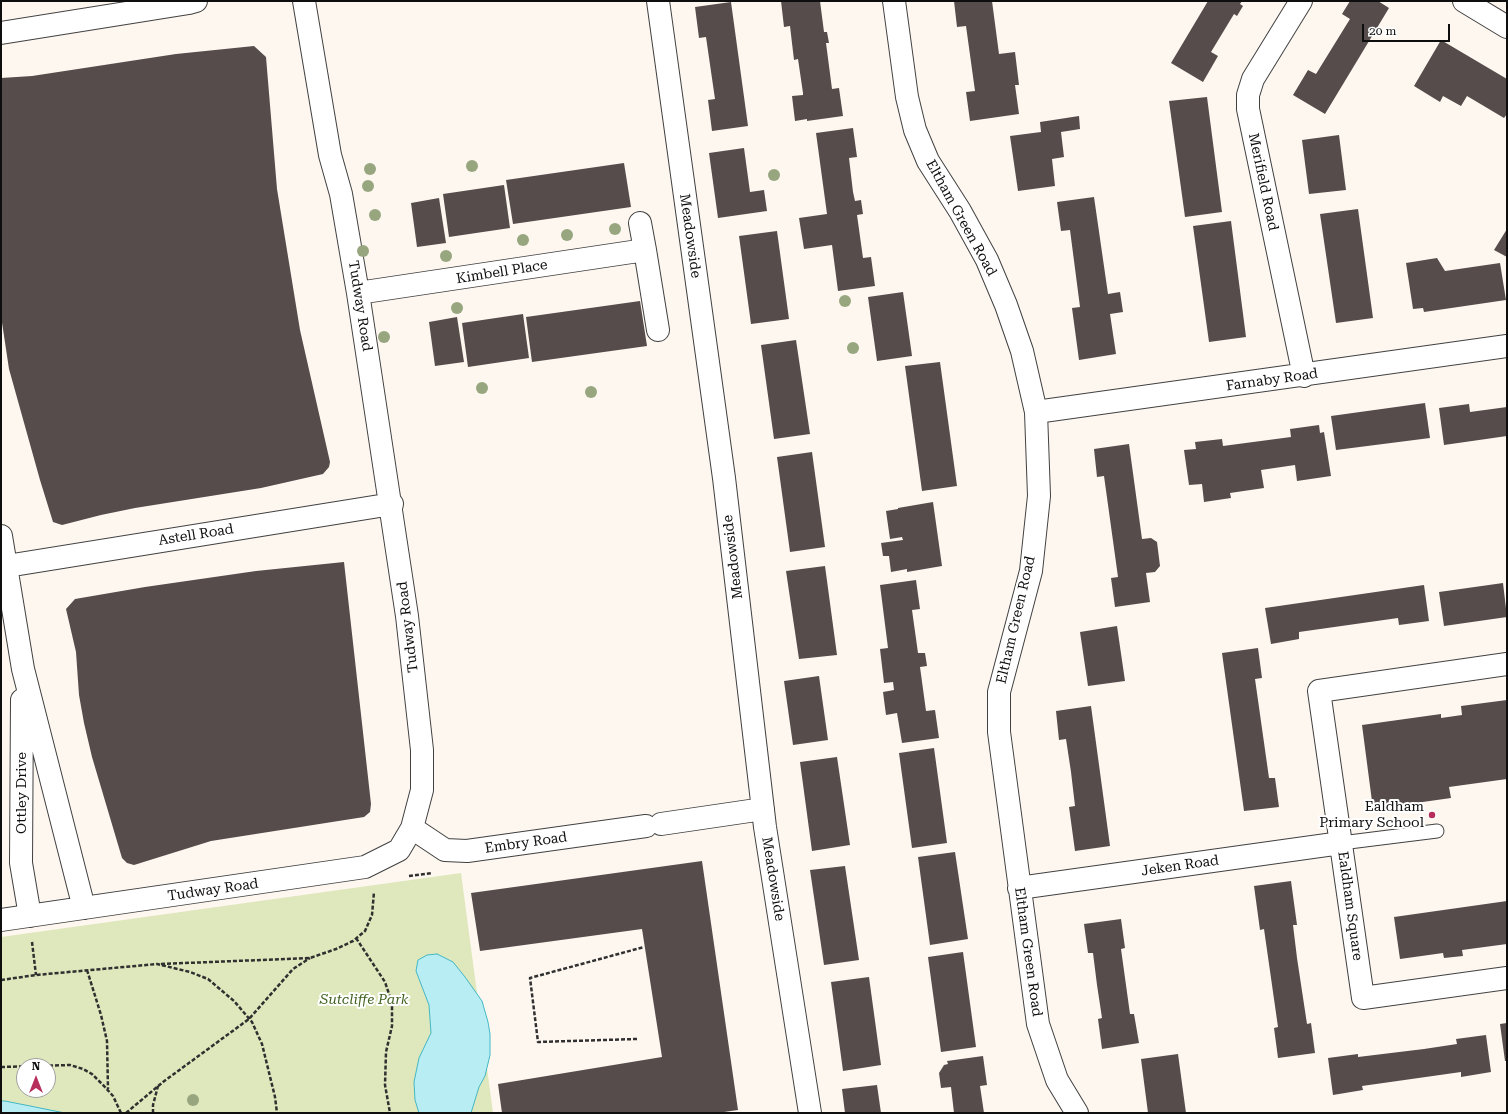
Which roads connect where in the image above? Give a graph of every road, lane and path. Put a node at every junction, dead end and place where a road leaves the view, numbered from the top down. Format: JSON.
{"nodes":[{"id":1,"x":196,"y":1,"type":"edge"},
{"id":2,"x":304,"y":1,"type":"edge"},
{"id":3,"x":658,"y":1,"type":"edge"},
{"id":4,"x":894,"y":1,"type":"edge"},
{"id":5,"x":1301,"y":1,"type":"edge"},
{"id":6,"x":1464,"y":1,"type":"edge"},
{"id":7,"x":1507,"y":27,"type":"edge"},
{"id":8,"x":1,"y":33,"type":"edge"},
{"id":9,"x":640,"y":222,"type":"dead end"},
{"id":10,"x":645,"y":250,"type":"junction"},
{"id":11,"x":358,"y":293,"type":"junction"},
{"id":12,"x":658,"y":330,"type":"dead end"},
{"id":13,"x":1507,"y":346,"type":"edge"},
{"id":14,"x":1304,"y":376,"type":"junction"},
{"id":15,"x":1036,"y":412,"type":"junction"},
{"id":16,"x":392,"y":504,"type":"junction"},
{"id":17,"x":1,"y":536,"type":"edge"},
{"id":18,"x":4,"y":566,"type":"edge"},
{"id":19,"x":1507,"y":664,"type":"edge"},
{"id":20,"x":23,"y":669,"type":"junction"},
{"id":21,"x":763,"y":810,"type":"junction"},
{"id":22,"x":412,"y":828,"type":"junction"},
{"id":23,"x":1437,"y":831,"type":"dead end"},
{"id":24,"x":1341,"y":843,"type":"junction"},
{"id":25,"x":1019,"y":888,"type":"junction"},
{"id":26,"x":374,"y":900,"type":"dead end"},
{"id":27,"x":84,"y":908,"type":"junction"},
{"id":28,"x":30,"y":916,"type":"junction"},
{"id":29,"x":1,"y":920,"type":"edge"},
{"id":30,"x":356,"y":938,"type":"junction"},
{"id":31,"x":644,"y":947,"type":"dead end"},
{"id":32,"x":310,"y":958,"type":"junction"},
{"id":33,"x":157,"y":964,"type":"junction"},
{"id":34,"x":87,"y":970,"type":"junction"},
{"id":35,"x":36,"y":975,"type":"junction"},
{"id":36,"x":1507,"y":978,"type":"edge"},
{"id":37,"x":1,"y":980,"type":"edge"},
{"id":38,"x":249,"y":1019,"type":"junction"},
{"id":39,"x":637,"y":1039,"type":"dead end"},
{"id":40,"x":1,"y":1067,"type":"edge"},
{"id":41,"x":158,"y":1086,"type":"junction"},
{"id":42,"x":108,"y":1090,"type":"junction"},
{"id":43,"x":121,"y":1113,"type":"edge"},
{"id":44,"x":126,"y":1113,"type":"edge"},
{"id":45,"x":153,"y":1113,"type":"edge"},
{"id":46,"x":277,"y":1113,"type":"edge"},
{"id":47,"x":390,"y":1113,"type":"edge"},
{"id":48,"x":810,"y":1113,"type":"edge"},
{"id":49,"x":1077,"y":1113,"type":"edge"}],
"edges":[{"from":1,"to":8,"type":"street"},
{"from":2,"to":11,"type":"street","name":"Tudway Road"},
{"from":3,"to":21,"type":"street","name":"Meadowside"},
{"from":4,"to":15,"type":"street","name":"Eltham Green Road"},
{"from":5,"to":14,"type":"street","name":"Merifield Road"},
{"from":6,"to":7,"type":"street"},
{"from":9,"to":10,"type":"street"},
{"from":10,"to":11,"type":"street","name":"Kimbell Place"},
{"from":10,"to":12,"type":"street"},
{"from":11,"to":16,"type":"street","name":"Tudway Road"},
{"from":13,"to":14,"type":"street","name":"Farnaby Road"},
{"from":14,"to":15,"type":"street","name":"Farnaby Road"},
{"from":15,"to":25,"type":"street","name":"Eltham Green Road"},
{"from":16,"to":18,"type":"street","name":"Astell Road"},
{"from":16,"to":22,"type":"street","name":"Tudway Road"},
{"from":17,"to":18,"type":"street","name":"Ottley Drive"},
{"from":18,"to":20,"type":"street","name":"Ottley Drive"},
{"from":19,"to":24,"type":"street","name":"Ealdham Square"},
{"from":20,"to":27,"type":"street","name":"Ottley Drive"},
{"from":20,"to":28,"type":"street","name":"Ottley Drive"},
{"from":21,"to":22,"type":"street","name":"Embry Road"},
{"from":21,"to":48,"type":"street","name":"Meadowside"},
{"from":22,"to":27,"type":"street","name":"Tudway Road"},
{"from":23,"to":24,"type":"lane"},
{"from":24,"to":25,"type":"street","name":"Jeken Road"},
{"from":24,"to":36,"type":"street","name":"Ealdham Square"},
{"from":25,"to":49,"type":"street","name":"Eltham Green Road"},
{"from":26,"to":30,"type":"path"},
{"from":27,"to":28,"type":"street","name":"Tudway Road"},
{"from":28,"to":29,"type":"street","name":"Tudway Road"},
{"from":28,"to":35,"type":"path"},
{"from":30,"to":32,"type":"path"},
{"from":30,"to":47,"type":"path"},
{"from":31,"to":39,"type":"path"},
{"from":32,"to":33,"type":"path"},
{"from":32,"to":38,"type":"path"},
{"from":33,"to":34,"type":"path"},
{"from":33,"to":38,"type":"path"},
{"from":34,"to":35,"type":"path"},
{"from":34,"to":42,"type":"path"},
{"from":35,"to":37,"type":"path"},
{"from":38,"to":41,"type":"path"},
{"from":38,"to":46,"type":"path"},
{"from":40,"to":42,"type":"path"},
{"from":41,"to":44,"type":"path"},
{"from":41,"to":45,"type":"path"},
{"from":42,"to":43,"type":"path"}]}
